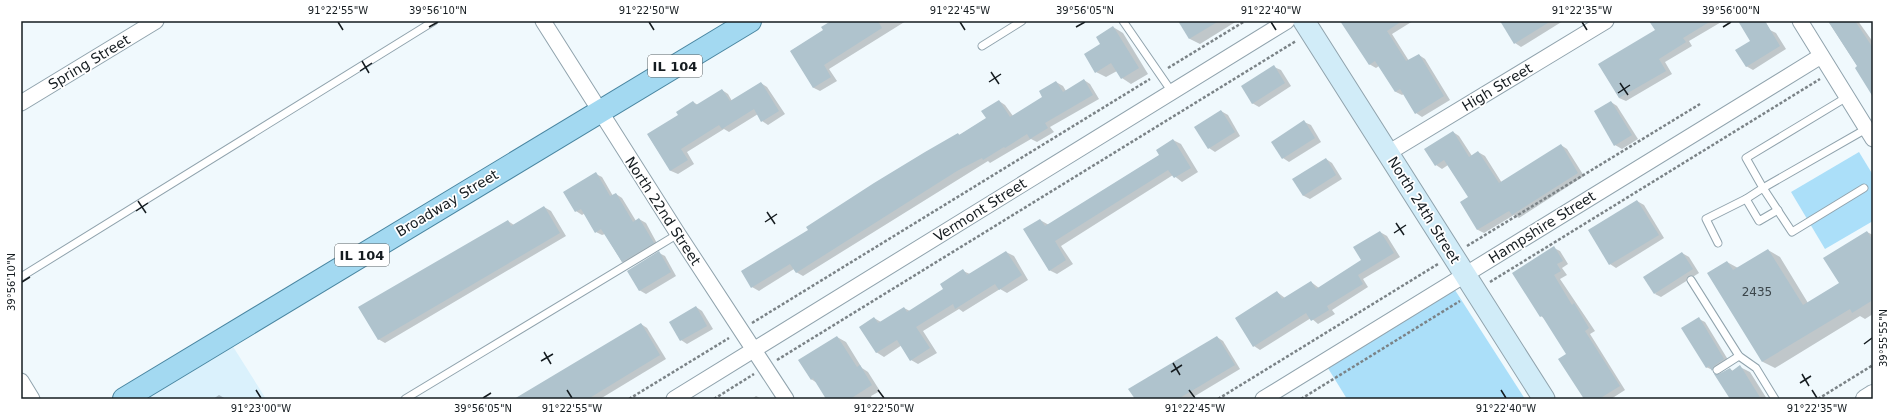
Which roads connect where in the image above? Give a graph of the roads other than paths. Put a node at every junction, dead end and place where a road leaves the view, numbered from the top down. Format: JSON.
{"nodes":[{"id":1,"x":156,"y":21,"type":"edge"},
{"id":2,"x":434,"y":21,"type":"edge"},
{"id":3,"x":543,"y":21,"type":"edge"},
{"id":4,"x":750,"y":21,"type":"edge"},
{"id":5,"x":1123,"y":21,"type":"edge"},
{"id":6,"x":1287,"y":21,"type":"edge"},
{"id":7,"x":1606,"y":21,"type":"edge"},
{"id":8,"x":1800,"y":21,"type":"edge"},
{"id":9,"x":1017,"y":22,"type":"edge"},
{"id":10,"x":1307,"y":27,"type":"edge"},
{"id":11,"x":982,"y":46,"type":"dead end"},
{"id":12,"x":1821,"y":56,"type":"junction"},
{"id":13,"x":1172,"y":92,"type":"junction"},
{"id":14,"x":1847,"y":98,"type":"junction"},
{"id":15,"x":21,"y":103,"type":"edge"},
{"id":16,"x":599,"y":111,"type":"junction"},
{"id":17,"x":1871,"y":134,"type":"edge"},
{"id":18,"x":1388,"y":153,"type":"junction"},
{"id":19,"x":1763,"y":188,"type":"junction"},
{"id":20,"x":1864,"y":188,"type":"dead end"},
{"id":21,"x":1746,"y":200,"type":"junction"},
{"id":22,"x":1778,"y":210,"type":"junction"},
{"id":23,"x":678,"y":234,"type":"junction"},
{"id":24,"x":1718,"y":243,"type":"dead end"},
{"id":25,"x":21,"y":277,"type":"edge"},
{"id":26,"x":1691,"y":280,"type":"dead end"},
{"id":27,"x":1471,"y":283,"type":"junction"},
{"id":28,"x":755,"y":350,"type":"junction"},
{"id":29,"x":1739,"y":356,"type":"junction"},
{"id":30,"x":1717,"y":370,"type":"dead end"},
{"id":31,"x":21,"y":381,"type":"edge"},
{"id":32,"x":1873,"y":394,"type":"edge"},
{"id":33,"x":32,"y":399,"type":"edge"},
{"id":34,"x":124,"y":399,"type":"edge"},
{"id":35,"x":405,"y":399,"type":"edge"},
{"id":36,"x":674,"y":399,"type":"edge"},
{"id":37,"x":786,"y":399,"type":"edge"},
{"id":38,"x":1263,"y":399,"type":"edge"},
{"id":39,"x":1544,"y":399,"type":"edge"},
{"id":40,"x":1775,"y":399,"type":"edge"},
{"id":41,"x":1865,"y":399,"type":"edge"}],
"edges":[{"from":1,"to":15,"type":"street","name":"Spring Street"},
{"from":2,"to":25,"type":"lane"},
{"from":3,"to":16,"type":"street","name":"North 22nd Street"},
{"from":4,"to":16,"type":"main road","name":"Broadway Street","number":"IL 104"},
{"from":5,"to":13,"type":"lane"},
{"from":6,"to":13,"type":"street","name":"Vermont Street"},
{"from":7,"to":18,"type":"street","name":"High Street"},
{"from":8,"to":12,"type":"street"},
{"from":9,"to":11,"type":"lane"},
{"from":10,"to":18,"type":"main road","name":"North 24th Street"},
{"from":12,"to":14,"type":"street"},
{"from":12,"to":27,"type":"street","name":"Hampshire Street"},
{"from":13,"to":28,"type":"street","name":"Vermont Street"},
{"from":14,"to":17,"type":"street"},
{"from":14,"to":19,"type":"lane"},
{"from":16,"to":23,"type":"street","name":"North 22nd Street"},
{"from":16,"to":34,"type":"main road","name":"Broadway Street","number":"IL 104"},
{"from":17,"to":19,"type":"lane"},
{"from":18,"to":27,"type":"main road","name":"North 24th Street"},
{"from":19,"to":21,"type":"lane"},
{"from":19,"to":22,"type":"lane"},
{"from":20,"to":22,"type":"lane"},
{"from":21,"to":22,"type":"lane"},
{"from":21,"to":24,"type":"lane"},
{"from":23,"to":28,"type":"street","name":"North 22nd Street"},
{"from":23,"to":35,"type":"lane"},
{"from":26,"to":29,"type":"lane"},
{"from":27,"to":38,"type":"street","name":"Hampshire Street"},
{"from":27,"to":39,"type":"main road","name":"North 24th Street"},
{"from":28,"to":36,"type":"street","name":"Vermont Street"},
{"from":28,"to":37,"type":"street","name":"North 22nd Street"},
{"from":29,"to":30,"type":"lane"},
{"from":29,"to":40,"type":"lane"},
{"from":31,"to":33,"type":"street"},
{"from":32,"to":41,"type":"street"}]}
